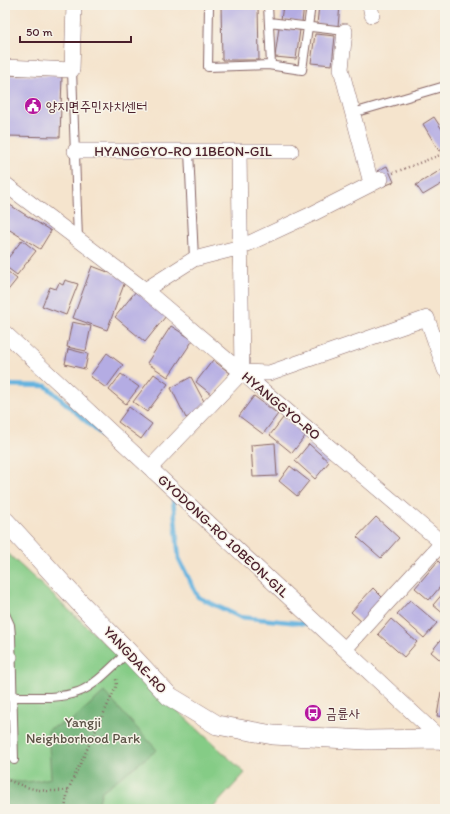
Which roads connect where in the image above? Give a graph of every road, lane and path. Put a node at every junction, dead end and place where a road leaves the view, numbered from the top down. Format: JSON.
{"nodes":[{"id":1,"x":74,"y":5,"type":"edge"},
{"id":2,"x":209,"y":5,"type":"edge"},
{"id":3,"x":268,"y":5,"type":"edge"},
{"id":4,"x":310,"y":5,"type":"edge"},
{"id":5,"x":269,"y":22,"type":"junction"},
{"id":6,"x":308,"y":27,"type":"junction"},
{"id":7,"x":345,"y":31,"type":"joint"},
{"id":8,"x":271,"y":65,"type":"junction"},
{"id":9,"x":5,"y":67,"type":"edge"},
{"id":10,"x":72,"y":70,"type":"junction"},
{"id":11,"x":445,"y":86,"type":"edge"},
{"id":12,"x":353,"y":113,"type":"junction"},
{"id":13,"x":75,"y":151,"type":"junction"},
{"id":14,"x":188,"y":151,"type":"junction"},
{"id":15,"x":239,"y":151,"type":"junction"},
{"id":16,"x":291,"y":151,"type":"dead end"},
{"id":17,"x":445,"y":151,"type":"edge"},
{"id":18,"x":381,"y":178,"type":"junction"},
{"id":19,"x":5,"y":184,"type":"edge"},
{"id":20,"x":78,"y":239,"type":"junction"},
{"id":21,"x":241,"y":247,"type":"junction"},
{"id":22,"x":194,"y":259,"type":"junction"},
{"id":23,"x":146,"y":290,"type":"junction"},
{"id":24,"x":5,"y":333,"type":"edge"},
{"id":25,"x":445,"y":370,"type":"edge"},
{"id":26,"x":242,"y":372,"type":"junction"},
{"id":27,"x":150,"y":468,"type":"junction"},
{"id":28,"x":5,"y":521,"type":"edge"},
{"id":29,"x":443,"y":544,"type":"edge"},
{"id":30,"x":5,"y":614,"type":"edge"},
{"id":31,"x":345,"y":649,"type":"junction"},
{"id":32,"x":128,"y":652,"type":"junction"},
{"id":33,"x":8,"y":654,"type":"edge"},
{"id":34,"x":114,"y":665,"type":"junction"},
{"id":35,"x":9,"y":697,"type":"edge"},
{"id":36,"x":443,"y":740,"type":"edge"},
{"id":37,"x":14,"y":760,"type":"dead end"},
{"id":38,"x":5,"y":779,"type":"edge"},
{"id":39,"x":68,"y":790,"type":"junction"},
{"id":40,"x":65,"y":809,"type":"edge"}],
"edges":[{"from":1,"to":10,"type":"street"},
{"from":2,"to":8,"type":"lane"},
{"from":3,"to":5,"type":"lane"},
{"from":4,"to":6,"type":"lane"},
{"from":5,"to":6,"type":"lane"},
{"from":5,"to":8,"type":"lane"},
{"from":6,"to":7,"type":"lane"},
{"from":6,"to":8,"type":"lane"},
{"from":7,"to":12,"type":"street"},
{"from":9,"to":10,"type":"street"},
{"from":10,"to":13,"type":"lane","name":"HYANGGYO-RO 11BEON-GIL"},
{"from":11,"to":12,"type":"lane"},
{"from":12,"to":18,"type":"street"},
{"from":13,"to":14,"type":"street","name":"HYANGGYO-RO 11BEON-GIL"},
{"from":13,"to":20,"type":"lane","name":"HYANGGYO-RO 11BEON-GIL"},
{"from":14,"to":15,"type":"street","name":"HYANGGYO-RO 11BEON-GIL"},
{"from":14,"to":22,"type":"lane"},
{"from":15,"to":16,"type":"street","name":"HYANGGYO-RO 11BEON-GIL"},
{"from":15,"to":21,"type":"street"},
{"from":17,"to":18,"type":"path"},
{"from":18,"to":21,"type":"street"},
{"from":19,"to":20,"type":"street","name":"HYANGGYO-RO"},
{"from":20,"to":23,"type":"street","name":"HYANGGYO-RO"},
{"from":21,"to":22,"type":"street"},
{"from":21,"to":26,"type":"street"},
{"from":22,"to":23,"type":"street"},
{"from":23,"to":26,"type":"street","name":"HYANGGYO-RO"},
{"from":24,"to":27,"type":"street","name":"GYODONG-RO 10BEON-GIL"},
{"from":25,"to":26,"type":"street"},
{"from":26,"to":27,"type":"street"},
{"from":26,"to":29,"type":"street","name":"HYANGGYO-RO"},
{"from":27,"to":31,"type":"street","name":"GYODONG-RO 10BEON-GIL"},
{"from":28,"to":32,"type":"street","name":"YANGDAE-RO"},
{"from":29,"to":31,"type":"street","name":"HYANGGYO-RO"},
{"from":30,"to":33,"type":"lane"},
{"from":31,"to":36,"type":"street","name":"GYODONG-RO 10BEON-GIL"},
{"from":32,"to":34,"type":"lane"},
{"from":32,"to":36,"type":"street","name":"YANGDAE-RO"},
{"from":33,"to":35,"type":"lane"},
{"from":34,"to":35,"type":"lane"},
{"from":34,"to":39,"type":"path"},
{"from":35,"to":37,"type":"lane"},
{"from":38,"to":39,"type":"path"},
{"from":39,"to":40,"type":"path"}]}
